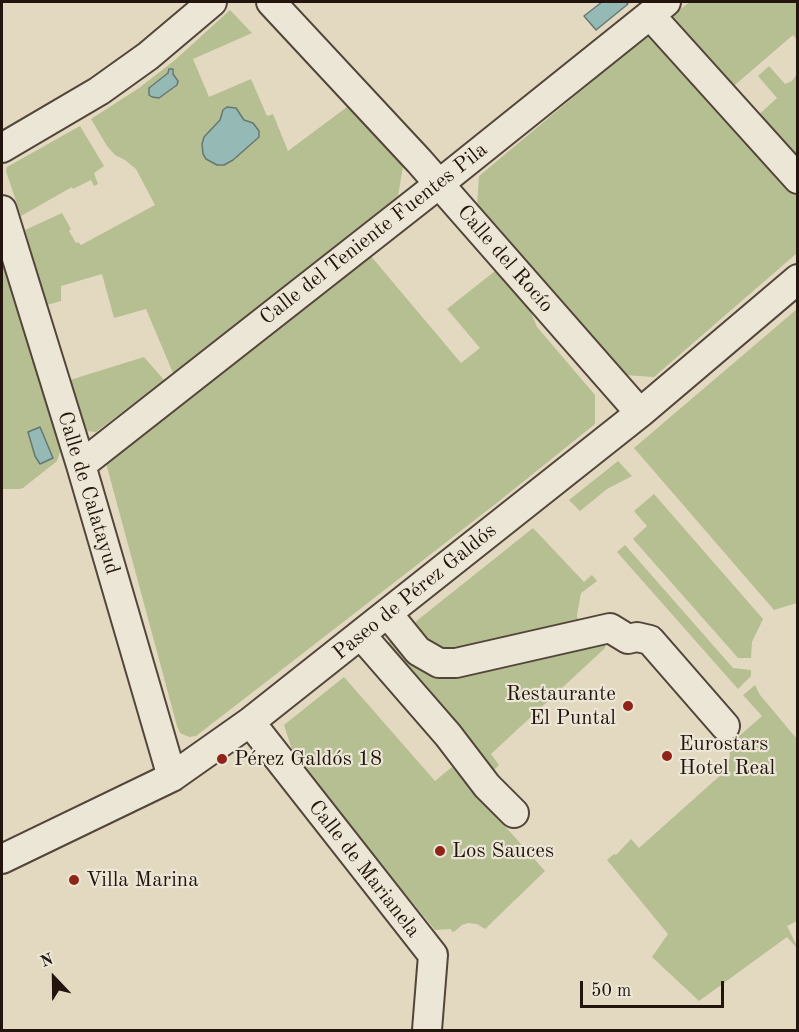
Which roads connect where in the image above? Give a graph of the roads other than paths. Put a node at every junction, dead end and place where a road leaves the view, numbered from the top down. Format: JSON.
{"nodes":[{"id":1,"x":212,"y":2,"type":"edge"},
{"id":2,"x":271,"y":2,"type":"edge"},
{"id":3,"x":658,"y":8,"type":"edge"},
{"id":4,"x":2,"y":147,"type":"edge"},
{"id":5,"x":798,"y":179,"type":"edge"},
{"id":6,"x":439,"y":184,"type":"junction"},
{"id":7,"x":2,"y":210,"type":"edge"},
{"id":8,"x":798,"y":279,"type":"edge"},
{"id":9,"x":640,"y":413,"type":"junction"},
{"id":10,"x":81,"y":465,"type":"junction"},
{"id":11,"x":388,"y":614,"type":"junction"},
{"id":12,"x":361,"y":635,"type":"junction"},
{"id":13,"x":250,"y":722,"type":"junction"},
{"id":14,"x":725,"y":726,"type":"dead end"},
{"id":15,"x":172,"y":777,"type":"junction"},
{"id":16,"x":514,"y":813,"type":"dead end"},
{"id":17,"x":2,"y":859,"type":"edge"},
{"id":18,"x":427,"y":1030,"type":"edge"}],
"edges":[{"from":1,"to":4,"type":"street"},
{"from":2,"to":6,"type":"street","name":"Calle del Rocío"},
{"from":3,"to":5,"type":"street"},
{"from":3,"to":6,"type":"street","name":"Calle del Teniente Fuentes Pila"},
{"from":6,"to":9,"type":"street","name":"Calle del Rocío"},
{"from":6,"to":10,"type":"street","name":"Calle del Teniente Fuentes Pila"},
{"from":7,"to":10,"type":"street","name":"Calle de Calatayud"},
{"from":8,"to":9,"type":"street","name":"Paseo de Pérez Galdós"},
{"from":9,"to":11,"type":"street","name":"Paseo de Pérez Galdós"},
{"from":10,"to":15,"type":"street","name":"Calle de Calatayud"},
{"from":11,"to":12,"type":"street","name":"Paseo de Pérez Galdós"},
{"from":11,"to":14,"type":"street"},
{"from":12,"to":13,"type":"street","name":"Paseo de Pérez Galdós"},
{"from":12,"to":16,"type":"street"},
{"from":13,"to":15,"type":"street","name":"Paseo de Pérez Galdós"},
{"from":13,"to":18,"type":"street","name":"Calle de Marianela"},
{"from":15,"to":17,"type":"street","name":"Paseo de Pérez Galdós"}]}
